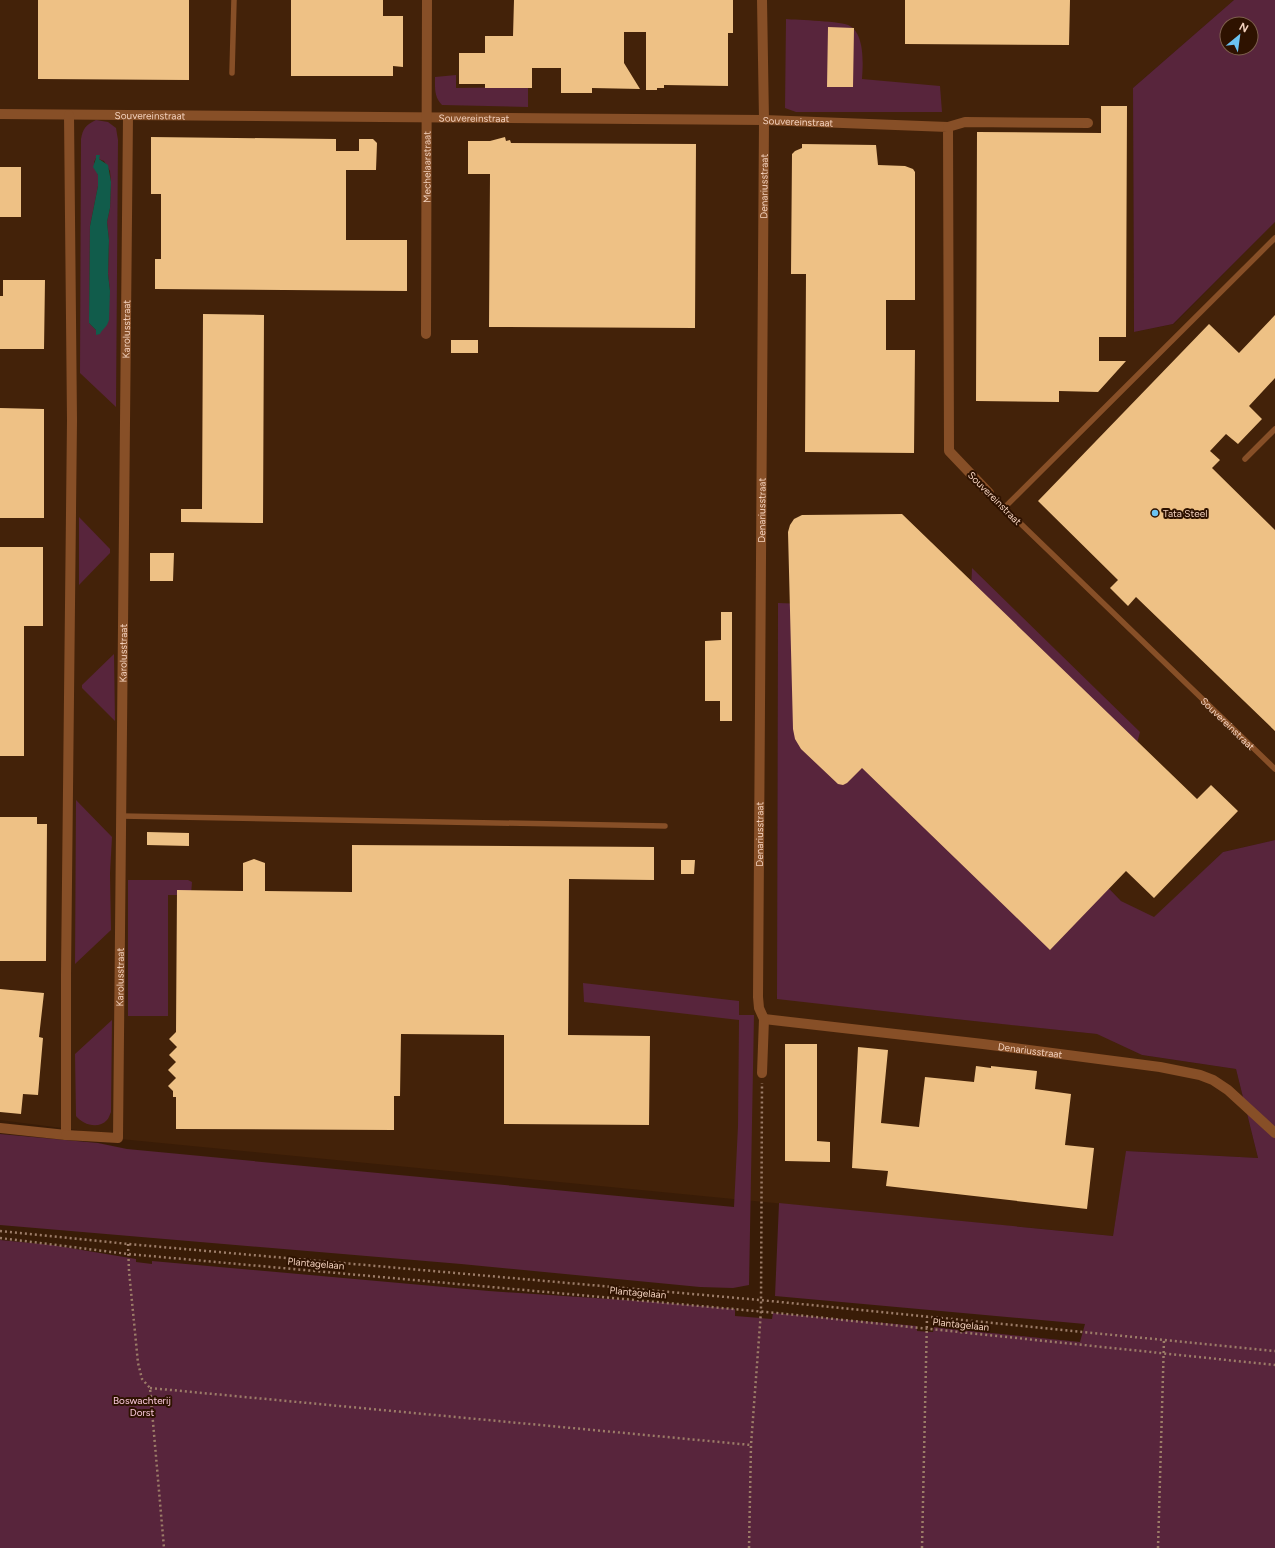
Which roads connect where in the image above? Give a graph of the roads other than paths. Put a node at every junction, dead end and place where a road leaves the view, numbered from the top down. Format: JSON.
{"nodes":[{"id":1,"x":234,"y":0,"type":"edge"},
{"id":2,"x":427,"y":0,"type":"edge"},
{"id":3,"x":762,"y":0,"type":"edge"},
{"id":4,"x":232,"y":73,"type":"dead end"},
{"id":5,"x":0,"y":114,"type":"edge"},
{"id":6,"x":69,"y":115,"type":"junction"},
{"id":7,"x":128,"y":116,"type":"junction"},
{"id":8,"x":426,"y":118,"type":"junction"},
{"id":9,"x":764,"y":120,"type":"junction"},
{"id":10,"x":1088,"y":123,"type":"dead end"},
{"id":11,"x":948,"y":127,"type":"junction"},
{"id":12,"x":1275,"y":238,"type":"edge"},
{"id":13,"x":426,"y":334,"type":"dead end"},
{"id":14,"x":1275,"y":428,"type":"edge"},
{"id":15,"x":1245,"y":459,"type":"dead end"},
{"id":16,"x":989,"y":493,"type":"joint"},
{"id":17,"x":1004,"y":508,"type":"junction"},
{"id":18,"x":1275,"y":770,"type":"edge"},
{"id":19,"x":120,"y":816,"type":"junction"},
{"id":20,"x":665,"y":826,"type":"dead end"},
{"id":21,"x":764,"y":1019,"type":"junction"},
{"id":22,"x":762,"y":1073,"type":"road end"},
{"id":23,"x":0,"y":1128,"type":"edge"},
{"id":24,"x":1275,"y":1133,"type":"edge"},
{"id":25,"x":66,"y":1135,"type":"junction"}],
"edges":[{"from":1,"to":4,"type":"lane"},
{"from":2,"to":8,"type":"street","name":"Mechelaarstraat"},
{"from":3,"to":9,"type":"street","name":"Denariusstraat"},
{"from":5,"to":6,"type":"street","name":"Souvereinstraat"},
{"from":6,"to":7,"type":"street","name":"Souvereinstraat"},
{"from":6,"to":25,"type":"street"},
{"from":7,"to":8,"type":"street","name":"Souvereinstraat"},
{"from":7,"to":19,"type":"street","name":"Karolusstraat"},
{"from":8,"to":9,"type":"street","name":"Souvereinstraat"},
{"from":8,"to":13,"type":"street","name":"Mechelaarstraat"},
{"from":9,"to":11,"type":"street","name":"Souvereinstraat"},
{"from":9,"to":21,"type":"street","name":"Denariusstraat"},
{"from":10,"to":11,"type":"street","name":"Souvereinstraat"},
{"from":11,"to":16,"type":"street","name":"Souvereinstraat"},
{"from":12,"to":17,"type":"lane"},
{"from":14,"to":15,"type":"lane"},
{"from":16,"to":17,"type":"lane","name":"Souvereinstraat"},
{"from":17,"to":18,"type":"lane","name":"Souvereinstraat"},
{"from":19,"to":20,"type":"lane"},
{"from":19,"to":25,"type":"street","name":"Karolusstraat"},
{"from":21,"to":22,"type":"street","name":"Denariusstraat"},
{"from":21,"to":24,"type":"street","name":"Denariusstraat"},
{"from":23,"to":25,"type":"street","name":"Karolusstraat"}]}
